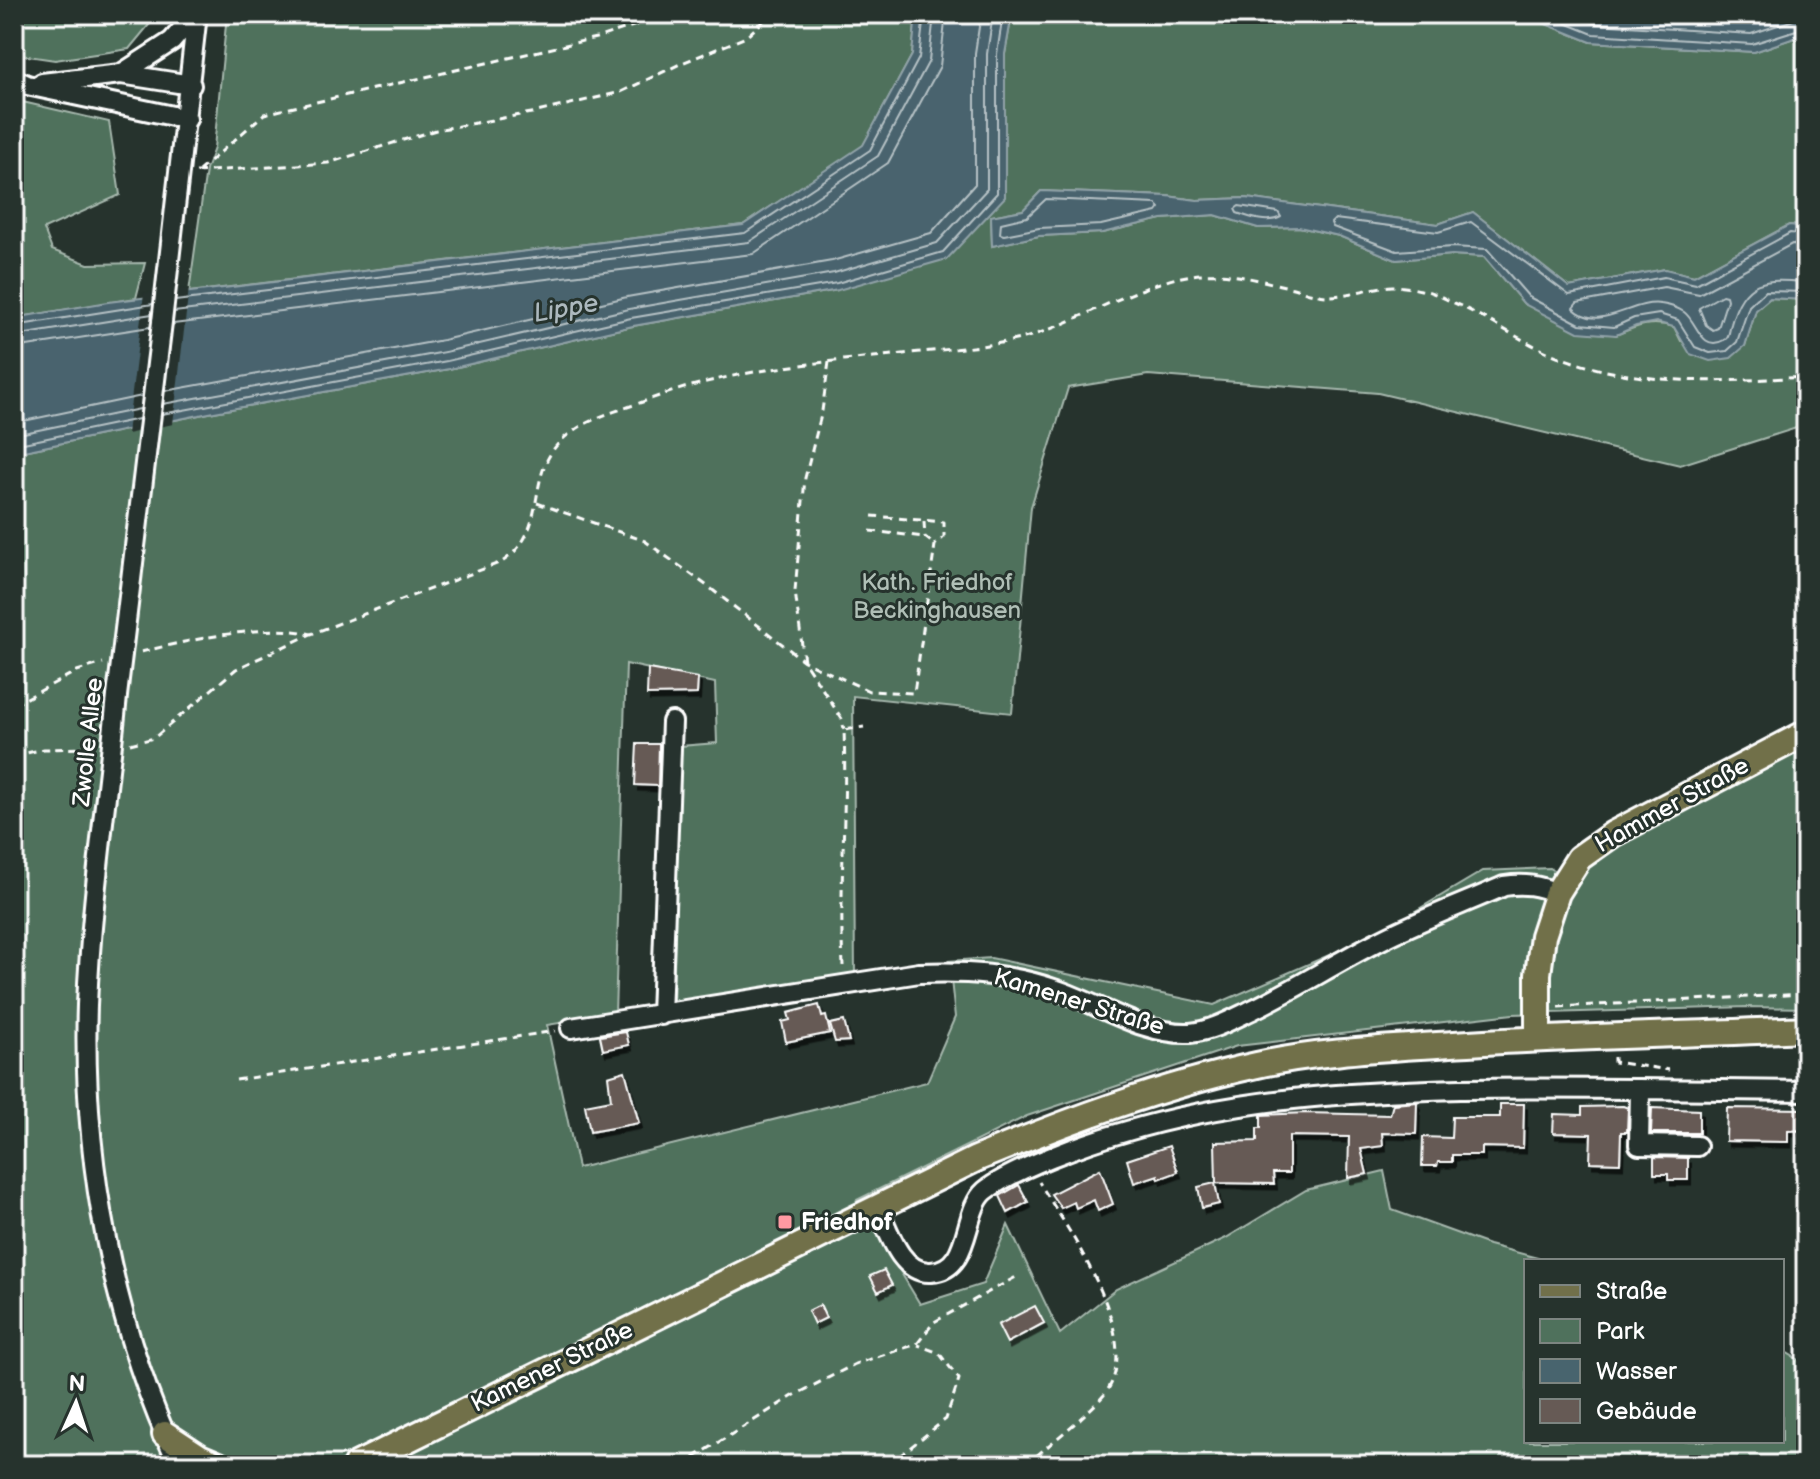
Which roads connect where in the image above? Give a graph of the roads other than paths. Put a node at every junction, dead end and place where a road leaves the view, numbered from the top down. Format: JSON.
{"nodes":[{"id":1,"x":196,"y":14,"type":"edge"},
{"id":2,"x":121,"y":74,"type":"junction"},
{"id":3,"x":21,"y":82,"type":"edge"},
{"id":4,"x":191,"y":85,"type":"junction"},
{"id":5,"x":187,"y":119,"type":"junction"},
{"id":6,"x":672,"y":722,"type":"dead end"},
{"id":7,"x":1806,"y":733,"type":"edge"},
{"id":8,"x":1557,"y":893,"type":"junction"},
{"id":9,"x":661,"y":1015,"type":"junction"},
{"id":10,"x":571,"y":1028,"type":"road end"},
{"id":11,"x":1806,"y":1029,"type":"edge"},
{"id":12,"x":1538,"y":1038,"type":"junction"},
{"id":13,"x":1640,"y":1089,"type":"junction"},
{"id":14,"x":1806,"y":1091,"type":"edge"},
{"id":15,"x":1697,"y":1146,"type":"dead end"},
{"id":16,"x":877,"y":1206,"type":"junction"},
{"id":17,"x":165,"y":1434,"type":"junction"},
{"id":18,"x":179,"y":1465,"type":"edge"},
{"id":19,"x":219,"y":1465,"type":"edge"},
{"id":20,"x":356,"y":1465,"type":"edge"}],
"edges":[{"from":1,"to":2,"type":"street"},
{"from":1,"to":4,"type":"street","name":"Zwolle Allee"},
{"from":2,"to":3,"type":"street"},
{"from":2,"to":4,"type":"street"},
{"from":3,"to":5,"type":"street"},
{"from":4,"to":5,"type":"street","name":"Zwolle Allee"},
{"from":5,"to":17,"type":"street","name":"Zwolle Allee","bridge":true},
{"from":6,"to":9,"type":"street"},
{"from":7,"to":8,"type":"main road","name":"Hammer Straße"},
{"from":8,"to":9,"type":"street","name":"Kamener Straße"},
{"from":8,"to":12,"type":"main road","name":"Hammer Straße"},
{"from":9,"to":10,"type":"street","name":"Kamener Straße"},
{"from":11,"to":12,"type":"main road","name":"Kamener Straße"},
{"from":12,"to":16,"type":"main road","name":"Kamener Straße"},
{"from":13,"to":14,"type":"street"},
{"from":13,"to":15,"type":"street"},
{"from":13,"to":16,"type":"street"},
{"from":16,"to":20,"type":"main road","name":"Kamener Straße"},
{"from":17,"to":18,"type":"street","name":"Zwolle Allee"},
{"from":17,"to":19,"type":"main road"}]}
